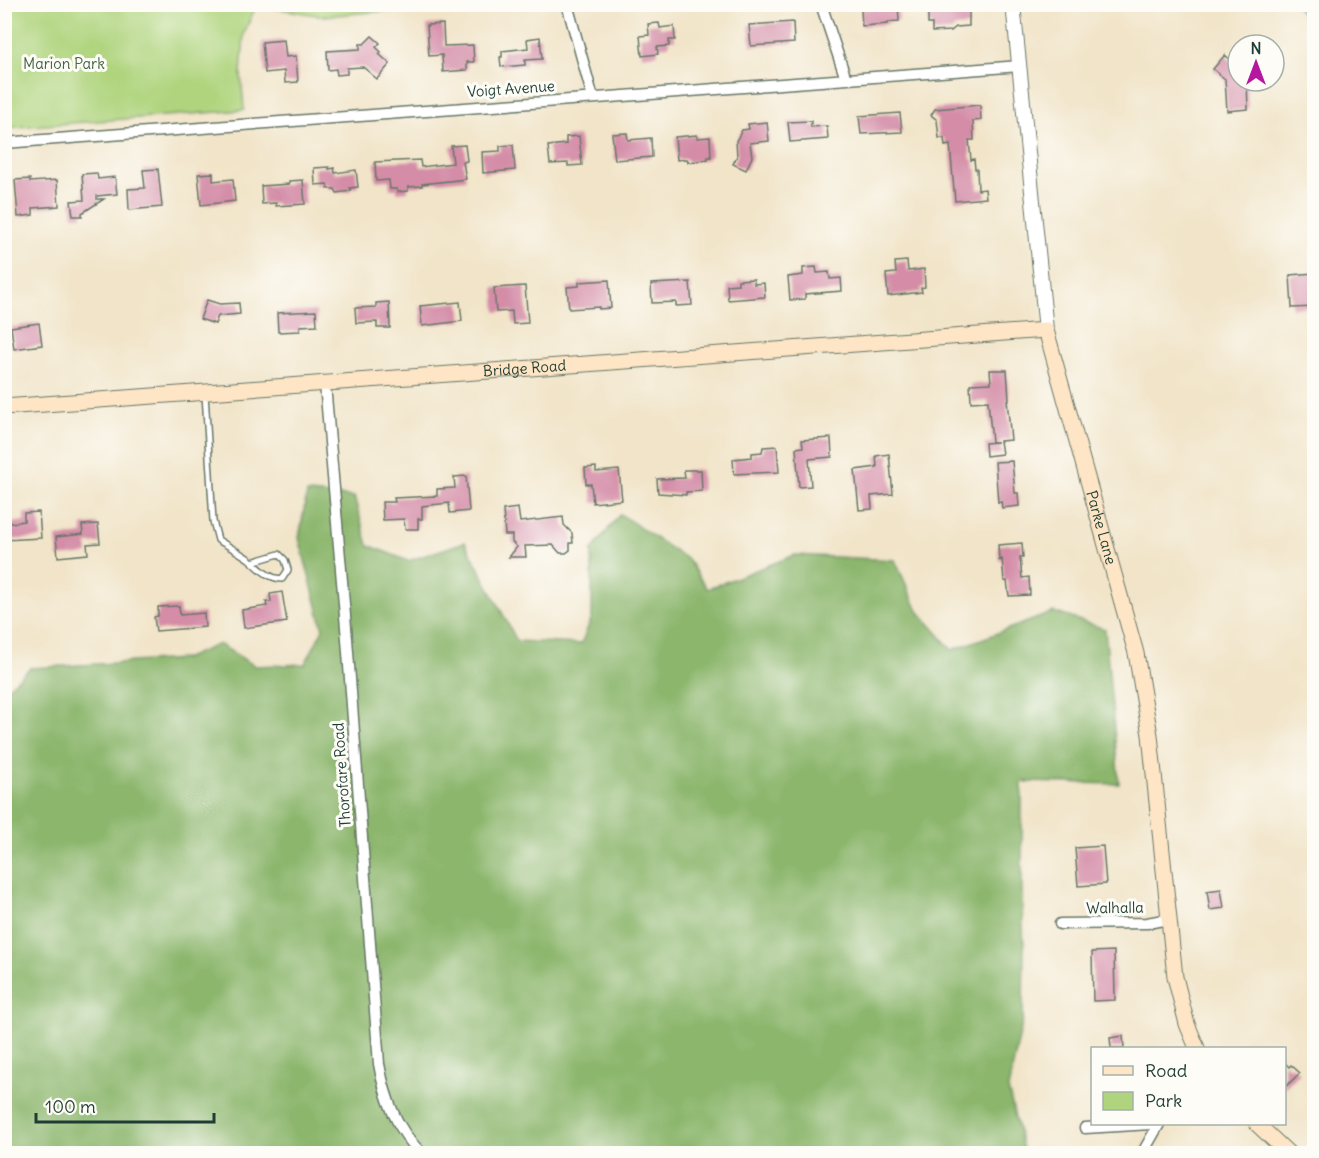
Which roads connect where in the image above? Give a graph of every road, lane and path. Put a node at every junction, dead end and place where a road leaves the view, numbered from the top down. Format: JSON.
{"nodes":[{"id":1,"x":567,"y":4,"type":"edge"},
{"id":2,"x":821,"y":4,"type":"edge"},
{"id":3,"x":1013,"y":4,"type":"edge"},
{"id":4,"x":1020,"y":66,"type":"junction"},
{"id":5,"x":846,"y":79,"type":"junction"},
{"id":6,"x":593,"y":98,"type":"junction"},
{"id":7,"x":4,"y":143,"type":"edge"},
{"id":8,"x":1046,"y":330,"type":"junction"},
{"id":9,"x":325,"y":384,"type":"junction"},
{"id":10,"x":205,"y":392,"type":"junction"},
{"id":11,"x":4,"y":407,"type":"edge"},
{"id":12,"x":252,"y":561,"type":"junction"},
{"id":13,"x":1169,"y":919,"type":"junction"},
{"id":14,"x":1060,"y":924,"type":"dead end"},
{"id":15,"x":1197,"y":1047,"type":"edge"},
{"id":16,"x":1134,"y":1125,"type":"edge"},
{"id":17,"x":1158,"y":1125,"type":"edge"},
{"id":18,"x":1258,"y":1125,"type":"edge"},
{"id":19,"x":1085,"y":1128,"type":"dead end"},
{"id":20,"x":422,"y":1154,"type":"edge"},
{"id":21,"x":1142,"y":1154,"type":"edge"},
{"id":22,"x":1289,"y":1154,"type":"edge"}],
"edges":[{"from":1,"to":6,"type":"street"},
{"from":2,"to":5,"type":"street"},
{"from":3,"to":4,"type":"street","name":"Parke Lane"},
{"from":4,"to":5,"type":"street","name":"Voigt Avenue"},
{"from":4,"to":8,"type":"street","name":"Parke Lane"},
{"from":5,"to":6,"type":"street","name":"Voigt Avenue"},
{"from":6,"to":7,"type":"street","name":"Voigt Avenue"},
{"from":8,"to":9,"type":"main road","name":"Bridge Road"},
{"from":8,"to":13,"type":"main road","name":"Parke Lane"},
{"from":9,"to":10,"type":"main road","name":"Bridge Road"},
{"from":9,"to":20,"type":"street","name":"Thorofare Road"},
{"from":10,"to":11,"type":"main road","name":"Bridge Road"},
{"from":10,"to":12,"type":"lane"},
{"from":12,"to":12,"type":"lane"},
{"from":13,"to":14,"type":"street","name":"Walhalla"},
{"from":13,"to":15,"type":"main road","name":"Parke Lane"},
{"from":16,"to":19,"type":"street"},
{"from":17,"to":21,"type":"street"},
{"from":18,"to":22,"type":"main road"}]}
